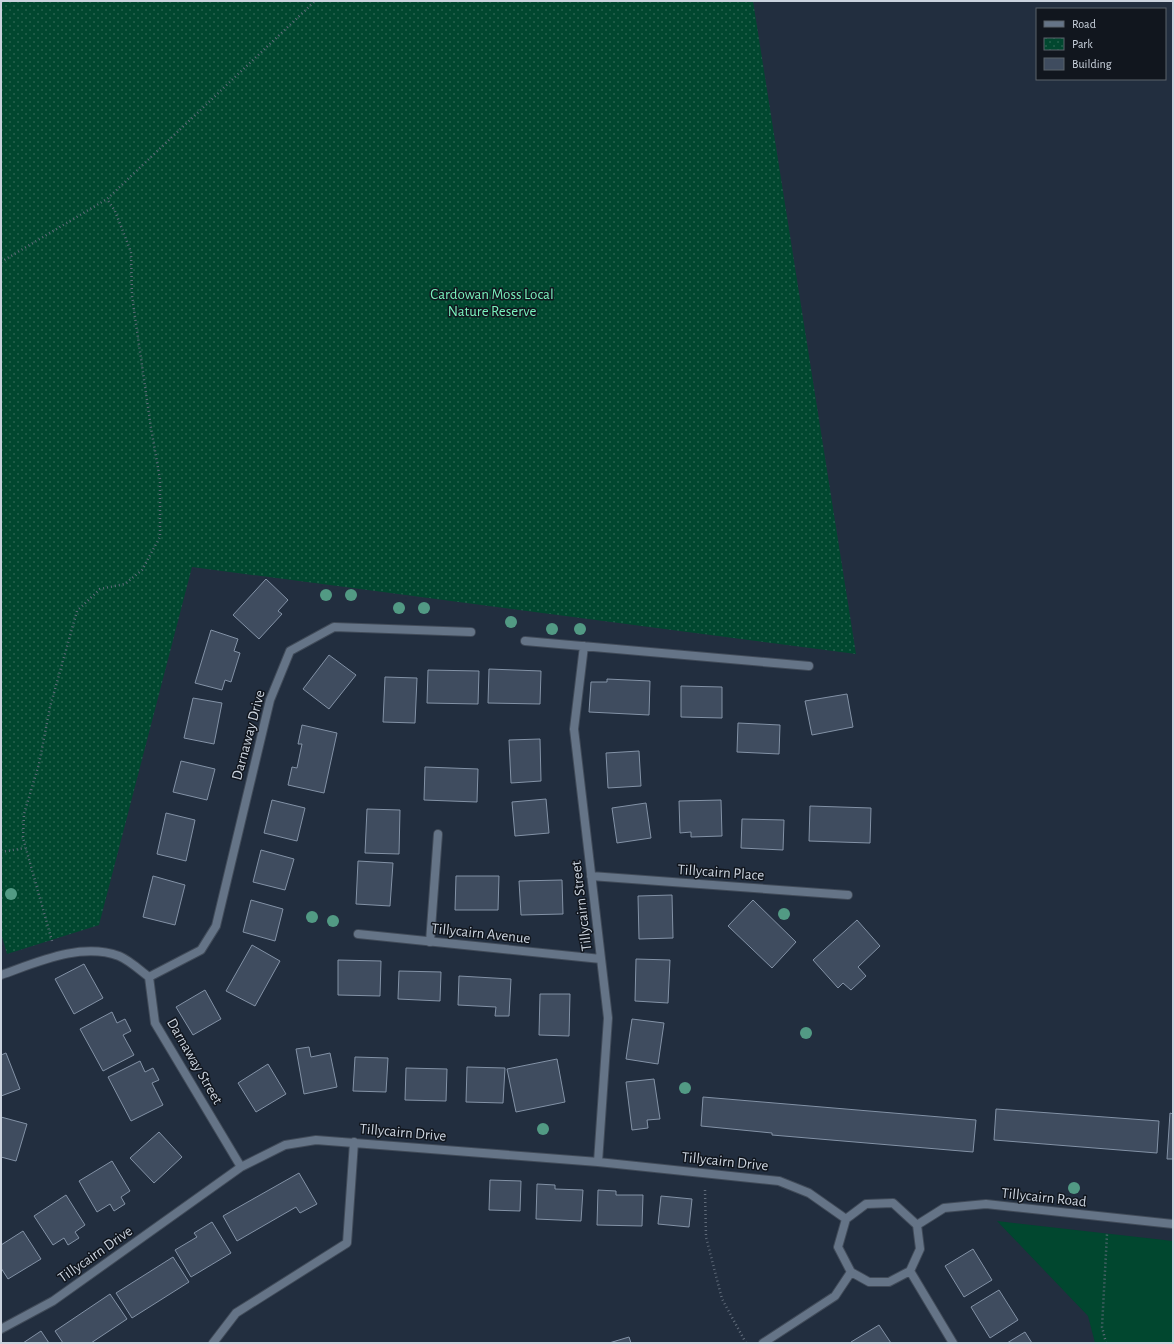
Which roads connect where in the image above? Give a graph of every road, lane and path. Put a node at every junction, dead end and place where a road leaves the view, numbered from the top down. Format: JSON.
{"nodes":[{"id":1,"x":315,"y":1,"type":"edge"},
{"id":2,"x":107,"y":198,"type":"junction"},
{"id":3,"x":1,"y":262,"type":"edge"},
{"id":4,"x":471,"y":632,"type":"dead end"},
{"id":5,"x":525,"y":641,"type":"dead end"},
{"id":6,"x":584,"y":646,"type":"junction"},
{"id":7,"x":809,"y":666,"type":"dead end"},
{"id":8,"x":438,"y":834,"type":"dead end"},
{"id":9,"x":25,"y":848,"type":"junction"},
{"id":10,"x":1,"y":852,"type":"edge"},
{"id":11,"x":591,"y":876,"type":"junction"},
{"id":12,"x":848,"y":896,"type":"dead end"},
{"id":13,"x":358,"y":934,"type":"dead end"},
{"id":14,"x":430,"y":942,"type":"junction"},
{"id":15,"x":57,"y":956,"type":"junction"},
{"id":16,"x":601,"y":959,"type":"junction"},
{"id":17,"x":1,"y":975,"type":"edge"},
{"id":18,"x":149,"y":977,"type":"junction"},
{"id":19,"x":354,"y":1142,"type":"junction"},
{"id":20,"x":598,"y":1162,"type":"junction"},
{"id":21,"x":241,"y":1167,"type":"junction"},
{"id":22,"x":705,"y":1174,"type":"junction"},
{"id":23,"x":1108,"y":1218,"type":"junction"},
{"id":24,"x":846,"y":1219,"type":"junction"},
{"id":25,"x":1173,"y":1224,"type":"edge"},
{"id":26,"x":917,"y":1225,"type":"junction"},
{"id":27,"x":910,"y":1270,"type":"junction"},
{"id":28,"x":851,"y":1272,"type":"junction"},
{"id":29,"x":1,"y":1329,"type":"edge"},
{"id":30,"x":213,"y":1343,"type":"edge"},
{"id":31,"x":747,"y":1343,"type":"edge"},
{"id":32,"x":763,"y":1343,"type":"edge"},
{"id":33,"x":953,"y":1343,"type":"edge"},
{"id":34,"x":1106,"y":1343,"type":"edge"}],
"edges":[{"from":1,"to":2,"type":"path"},
{"from":2,"to":3,"type":"path"},
{"from":2,"to":9,"type":"path"},
{"from":4,"to":18,"type":"street","name":"Darnaway Drive"},
{"from":5,"to":6,"type":"street"},
{"from":6,"to":7,"type":"street"},
{"from":6,"to":11,"type":"street","name":"Tillycairn Street"},
{"from":8,"to":14,"type":"street"},
{"from":9,"to":10,"type":"path"},
{"from":9,"to":15,"type":"path"},
{"from":11,"to":12,"type":"street","name":"Tillycairn Place"},
{"from":11,"to":16,"type":"street","name":"Tillycairn Street"},
{"from":13,"to":14,"type":"street","name":"Tillycairn Avenue"},
{"from":14,"to":16,"type":"street","name":"Tillycairn Avenue"},
{"from":15,"to":17,"type":"street"},
{"from":15,"to":18,"type":"street"},
{"from":16,"to":20,"type":"street","name":"Tillycairn Street"},
{"from":18,"to":21,"type":"street","name":"Darnaway Street"},
{"from":19,"to":20,"type":"street","name":"Tillycairn Drive"},
{"from":19,"to":21,"type":"street","name":"Tillycairn Drive"},
{"from":19,"to":30,"type":"street"},
{"from":20,"to":22,"type":"street","name":"Tillycairn Drive"},
{"from":21,"to":29,"type":"street","name":"Tillycairn Drive"},
{"from":22,"to":24,"type":"street","name":"Tillycairn Drive"},
{"from":22,"to":31,"type":"path"},
{"from":23,"to":25,"type":"street","name":"Tillycairn Road"},
{"from":23,"to":26,"type":"street","name":"Tillycairn Road"},
{"from":23,"to":34,"type":"path"},
{"from":24,"to":26,"type":"street"},
{"from":24,"to":28,"type":"street"},
{"from":26,"to":27,"type":"street"},
{"from":27,"to":28,"type":"street"},
{"from":27,"to":33,"type":"street"},
{"from":28,"to":32,"type":"street"}]}
